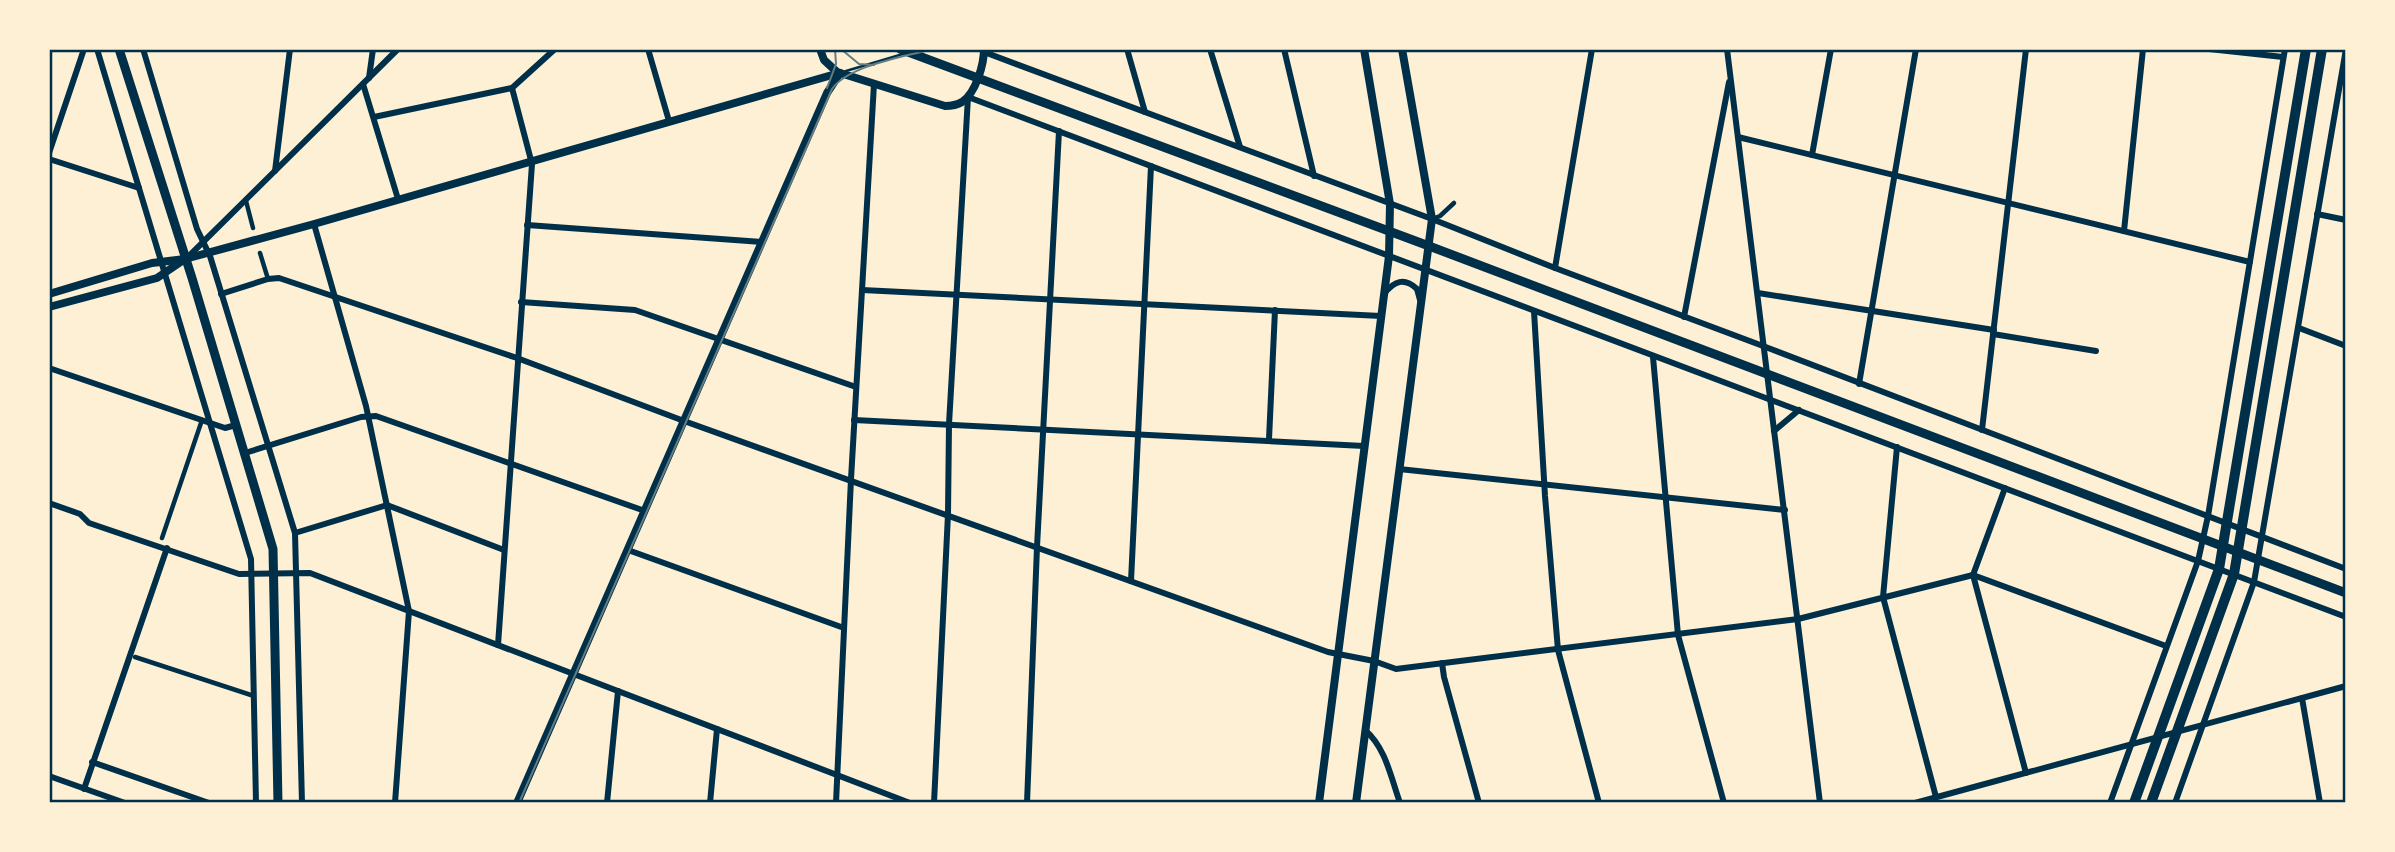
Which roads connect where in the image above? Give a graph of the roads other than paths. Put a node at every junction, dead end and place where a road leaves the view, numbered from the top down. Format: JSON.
{"nodes":[{"id":1,"x":84,"y":49,"type":"edge"},
{"id":2,"x":97,"y":49,"type":"edge"},
{"id":3,"x":119,"y":49,"type":"edge"},
{"id":4,"x":143,"y":49,"type":"edge"},
{"id":5,"x":290,"y":49,"type":"edge"},
{"id":6,"x":373,"y":49,"type":"edge"},
{"id":7,"x":398,"y":49,"type":"edge"},
{"id":8,"x":555,"y":49,"type":"edge"},
{"id":9,"x":648,"y":49,"type":"edge"},
{"id":10,"x":820,"y":49,"type":"edge"},
{"id":11,"x":900,"y":49,"type":"edge"},
{"id":12,"x":922,"y":49,"type":"edge"},
{"id":13,"x":1127,"y":49,"type":"edge"},
{"id":14,"x":1210,"y":49,"type":"edge"},
{"id":15,"x":1284,"y":49,"type":"edge"},
{"id":16,"x":1364,"y":49,"type":"edge"},
{"id":17,"x":1402,"y":49,"type":"edge"},
{"id":18,"x":1592,"y":49,"type":"edge"},
{"id":19,"x":1727,"y":49,"type":"edge"},
{"id":20,"x":1732,"y":49,"type":"edge"},
{"id":21,"x":1831,"y":49,"type":"edge"},
{"id":22,"x":1916,"y":49,"type":"edge"},
{"id":23,"x":2026,"y":49,"type":"edge"},
{"id":24,"x":2143,"y":49,"type":"edge"},
{"id":25,"x":2209,"y":49,"type":"edge"},
{"id":26,"x":2285,"y":49,"type":"edge"},
{"id":27,"x":2306,"y":49,"type":"edge"},
{"id":28,"x":2322,"y":49,"type":"edge"},
{"id":29,"x":2346,"y":49,"type":"edge"},
{"id":30,"x":984,"y":51,"type":"edge"},
{"id":31,"x":910,"y":52,"type":"junction"},
{"id":32,"x":2283,"y":57,"type":"junction"},
{"id":33,"x":2345,"y":66,"type":"edge"},
{"id":34,"x":1729,"y":68,"type":"junction"},
{"id":35,"x":839,"y":73,"type":"junction"},
{"id":36,"x":1730,"y":77,"type":"junction"},
{"id":37,"x":369,"y":78,"type":"junction"},
{"id":38,"x":977,"y":78,"type":"junction"},
{"id":39,"x":363,"y":84,"type":"junction"},
{"id":40,"x":874,"y":84,"type":"junction"},
{"id":41,"x":512,"y":88,"type":"junction"},
{"id":42,"x":968,"y":97,"type":"junction"},
{"id":43,"x":1145,"y":112,"type":"junction"},
{"id":44,"x":374,"y":117,"type":"junction"},
{"id":45,"x":669,"y":121,"type":"junction"},
{"id":46,"x":1059,"y":131,"type":"junction"},
{"id":47,"x":1738,"y":137,"type":"junction"},
{"id":48,"x":1240,"y":147,"type":"junction"},
{"id":49,"x":49,"y":153,"type":"edge"},
{"id":50,"x":1812,"y":155,"type":"junction"},
{"id":51,"x":49,"y":159,"type":"edge"},
{"id":52,"x":531,"y":162,"type":"junction"},
{"id":53,"x":1152,"y":166,"type":"junction"},
{"id":54,"x":275,"y":171,"type":"junction"},
{"id":55,"x":1895,"y":175,"type":"junction"},
{"id":56,"x":1314,"y":176,"type":"junction"},
{"id":57,"x":139,"y":188,"type":"junction"},
{"id":58,"x":398,"y":199,"type":"junction"},
{"id":59,"x":246,"y":200,"type":"junction"},
{"id":60,"x":2008,"y":202,"type":"junction"},
{"id":61,"x":1454,"y":203,"type":"dead end"},
{"id":62,"x":1390,"y":204,"type":"junction"},
{"id":63,"x":2317,"y":214,"type":"junction"},
{"id":64,"x":1432,"y":219,"type":"junction"},
{"id":65,"x":2346,"y":220,"type":"edge"},
{"id":66,"x":314,"y":224,"type":"junction"},
{"id":67,"x":527,"y":225,"type":"junction"},
{"id":68,"x":253,"y":228,"type":"dead end"},
{"id":69,"x":2124,"y":231,"type":"junction"},
{"id":70,"x":1390,"y":232,"type":"junction"},
{"id":71,"x":204,"y":242,"type":"junction"},
{"id":72,"x":762,"y":242,"type":"junction"},
{"id":73,"x":1429,"y":246,"type":"junction"},
{"id":74,"x":209,"y":253,"type":"junction"},
{"id":75,"x":260,"y":253,"type":"dead end"},
{"id":76,"x":1389,"y":256,"type":"junction"},
{"id":77,"x":185,"y":259,"type":"junction"},
{"id":78,"x":161,"y":261,"type":"junction"},
{"id":79,"x":2250,"y":262,"type":"junction"},
{"id":80,"x":1555,"y":268,"type":"junction"},
{"id":81,"x":1425,"y":271,"type":"junction"},
{"id":82,"x":166,"y":275,"type":"junction"},
{"id":83,"x":268,"y":279,"type":"junction"},
{"id":84,"x":862,"y":290,"type":"junction"},
{"id":85,"x":1758,"y":293,"type":"junction"},
{"id":86,"x":49,"y":294,"type":"edge"},
{"id":87,"x":221,"y":294,"type":"junction"},
{"id":88,"x":957,"y":294,"type":"junction"},
{"id":89,"x":1384,"y":295,"type":"junction"},
{"id":90,"x":334,"y":296,"type":"junction"},
{"id":91,"x":1051,"y":298,"type":"junction"},
{"id":92,"x":521,"y":302,"type":"junction"},
{"id":93,"x":1420,"y":302,"type":"junction"},
{"id":94,"x":1146,"y":303,"type":"junction"},
{"id":95,"x":49,"y":307,"type":"edge"},
{"id":96,"x":1275,"y":310,"type":"junction"},
{"id":97,"x":1534,"y":311,"type":"junction"},
{"id":98,"x":1872,"y":311,"type":"junction"},
{"id":99,"x":1381,"y":316,"type":"junction"},
{"id":100,"x":1684,"y":317,"type":"junction"},
{"id":101,"x":2299,"y":328,"type":"junction"},
{"id":102,"x":1994,"y":332,"type":"junction"},
{"id":103,"x":720,"y":339,"type":"junction"},
{"id":104,"x":1763,"y":346,"type":"junction"},
{"id":105,"x":2346,"y":346,"type":"edge"},
{"id":106,"x":2096,"y":351,"type":"dead end"},
{"id":107,"x":1653,"y":357,"type":"junction"},
{"id":108,"x":517,"y":358,"type":"junction"},
{"id":109,"x":49,"y":368,"type":"edge"},
{"id":110,"x":1767,"y":374,"type":"junction"},
{"id":111,"x":1859,"y":383,"type":"junction"},
{"id":112,"x":856,"y":387,"type":"junction"},
{"id":113,"x":1770,"y":399,"type":"junction"},
{"id":114,"x":1799,"y":410,"type":"junction"},
{"id":115,"x":368,"y":415,"type":"junction"},
{"id":116,"x":202,"y":420,"type":"junction"},
{"id":117,"x":854,"y":420,"type":"junction"},
{"id":118,"x":684,"y":421,"type":"junction"},
{"id":119,"x":211,"y":423,"type":"junction"},
{"id":120,"x":949,"y":424,"type":"junction"},
{"id":121,"x":236,"y":425,"type":"junction"},
{"id":122,"x":1044,"y":429,"type":"junction"},
{"id":123,"x":1982,"y":430,"type":"junction"},
{"id":124,"x":1774,"y":431,"type":"junction"},
{"id":125,"x":1138,"y":433,"type":"junction"},
{"id":126,"x":1269,"y":439,"type":"junction"},
{"id":127,"x":267,"y":445,"type":"junction"},
{"id":128,"x":1364,"y":446,"type":"junction"},
{"id":129,"x":1898,"y":447,"type":"junction"},
{"id":130,"x":245,"y":453,"type":"junction"},
{"id":131,"x":510,"y":465,"type":"junction"},
{"id":132,"x":1399,"y":469,"type":"junction"},
{"id":133,"x":851,"y":479,"type":"junction"},
{"id":134,"x":1544,"y":485,"type":"junction"},
{"id":135,"x":2005,"y":488,"type":"junction"},
{"id":136,"x":1665,"y":497,"type":"junction"},
{"id":137,"x":49,"y":503,"type":"edge"},
{"id":138,"x":387,"y":505,"type":"junction"},
{"id":139,"x":1785,"y":510,"type":"junction"},
{"id":140,"x":645,"y":511,"type":"junction"},
{"id":141,"x":948,"y":514,"type":"junction"},
{"id":142,"x":2208,"y":516,"type":"junction"},
{"id":143,"x":2228,"y":524,"type":"junction"},
{"id":144,"x":2242,"y":530,"type":"junction"},
{"id":145,"x":295,"y":533,"type":"junction"},
{"id":146,"x":162,"y":538,"type":"dead end"},
{"id":147,"x":2263,"y":538,"type":"junction"},
{"id":148,"x":2203,"y":539,"type":"junction"},
{"id":149,"x":1037,"y":547,"type":"junction"},
{"id":150,"x":2223,"y":547,"type":"junction"},
{"id":151,"x":167,"y":548,"type":"junction"},
{"id":152,"x":504,"y":550,"type":"junction"},
{"id":153,"x":628,"y":550,"type":"junction"},
{"id":154,"x":2238,"y":552,"type":"junction"},
{"id":155,"x":2259,"y":560,"type":"junction"},
{"id":156,"x":2198,"y":561,"type":"junction"},
{"id":157,"x":2219,"y":569,"type":"junction"},
{"id":158,"x":2346,"y":569,"type":"edge"},
{"id":159,"x":297,"y":572,"type":"junction"},
{"id":160,"x":274,"y":573,"type":"junction"},
{"id":161,"x":2234,"y":574,"type":"junction"},
{"id":162,"x":251,"y":575,"type":"junction"},
{"id":163,"x":1973,"y":575,"type":"junction"},
{"id":164,"x":1131,"y":580,"type":"junction"},
{"id":165,"x":2254,"y":582,"type":"junction"},
{"id":166,"x":2346,"y":593,"type":"edge"},
{"id":167,"x":1883,"y":597,"type":"junction"},
{"id":168,"x":409,"y":611,"type":"junction"},
{"id":169,"x":2346,"y":617,"type":"edge"},
{"id":170,"x":1798,"y":619,"type":"junction"},
{"id":171,"x":844,"y":628,"type":"junction"},
{"id":172,"x":1678,"y":635,"type":"junction"},
{"id":173,"x":498,"y":645,"type":"junction"},
{"id":174,"x":2166,"y":646,"type":"junction"},
{"id":175,"x":1558,"y":650,"type":"junction"},
{"id":176,"x":1338,"y":654,"type":"junction"},
{"id":177,"x":135,"y":657,"type":"dead end"},
{"id":178,"x":1374,"y":661,"type":"junction"},
{"id":179,"x":1442,"y":663,"type":"junction"},
{"id":180,"x":574,"y":674,"type":"junction"},
{"id":181,"x":2346,"y":686,"type":"edge"},
{"id":182,"x":618,"y":691,"type":"junction"},
{"id":183,"x":254,"y":695,"type":"junction"},
{"id":184,"x":2302,"y":698,"type":"junction"},
{"id":185,"x":2203,"y":725,"type":"junction"},
{"id":186,"x":717,"y":729,"type":"junction"},
{"id":187,"x":1365,"y":730,"type":"junction"},
{"id":188,"x":2176,"y":732,"type":"junction"},
{"id":189,"x":2158,"y":736,"type":"junction"},
{"id":190,"x":2131,"y":744,"type":"junction"},
{"id":191,"x":92,"y":762,"type":"junction"},
{"id":192,"x":2026,"y":773,"type":"junction"},
{"id":193,"x":836,"y":775,"type":"junction"},
{"id":194,"x":49,"y":776,"type":"edge"},
{"id":195,"x":84,"y":789,"type":"junction"},
{"id":196,"x":1936,"y":797,"type":"junction"},
{"id":197,"x":125,"y":803,"type":"edge"},
{"id":198,"x":209,"y":803,"type":"edge"},
{"id":199,"x":256,"y":803,"type":"edge"},
{"id":200,"x":278,"y":803,"type":"edge"},
{"id":201,"x":302,"y":803,"type":"edge"},
{"id":202,"x":395,"y":803,"type":"edge"},
{"id":203,"x":517,"y":803,"type":"edge"},
{"id":204,"x":607,"y":803,"type":"edge"},
{"id":205,"x":710,"y":803,"type":"edge"},
{"id":206,"x":836,"y":803,"type":"edge"},
{"id":207,"x":910,"y":803,"type":"edge"},
{"id":208,"x":933,"y":803,"type":"edge"},
{"id":209,"x":1027,"y":803,"type":"edge"},
{"id":210,"x":1319,"y":803,"type":"edge"},
{"id":211,"x":1356,"y":803,"type":"edge"},
{"id":212,"x":1400,"y":803,"type":"edge"},
{"id":213,"x":1479,"y":803,"type":"edge"},
{"id":214,"x":1599,"y":803,"type":"edge"},
{"id":215,"x":1724,"y":803,"type":"edge"},
{"id":216,"x":1820,"y":803,"type":"edge"},
{"id":217,"x":1915,"y":803,"type":"edge"},
{"id":218,"x":2110,"y":803,"type":"edge"},
{"id":219,"x":2134,"y":803,"type":"edge"},
{"id":220,"x":2151,"y":803,"type":"edge"},
{"id":221,"x":2175,"y":803,"type":"edge"},
{"id":222,"x":2320,"y":803,"type":"edge"}],
"edges":[{"from":1,"to":49,"type":"street"},
{"from":2,"to":57,"type":"street"},
{"from":3,"to":77,"type":"main road"},
{"from":4,"to":71,"type":"street"},
{"from":5,"to":54,"type":"street"},
{"from":6,"to":37,"type":"street"},
{"from":7,"to":37,"type":"street"},
{"from":8,"to":41,"type":"street"},
{"from":9,"to":45,"type":"street"},
{"from":10,"to":35,"type":"street"},
{"from":11,"to":31,"type":"main road"},
{"from":12,"to":31,"type":"lane"},
{"from":13,"to":43,"type":"street"},
{"from":14,"to":48,"type":"street"},
{"from":15,"to":56,"type":"street"},
{"from":16,"to":62,"type":"street"},
{"from":17,"to":64,"type":"street"},
{"from":18,"to":80,"type":"street"},
{"from":19,"to":34,"type":"street"},
{"from":20,"to":34,"type":"street"},
{"from":21,"to":50,"type":"street"},
{"from":22,"to":55,"type":"street"},
{"from":23,"to":60,"type":"street"},
{"from":24,"to":69,"type":"street"},
{"from":25,"to":32,"type":"street"},
{"from":26,"to":32,"type":"street"},
{"from":27,"to":143,"type":"main road"},
{"from":28,"to":144,"type":"main road"},
{"from":29,"to":33,"type":"street"},
{"from":30,"to":38,"type":"street"},
{"from":30,"to":43,"type":"street"},
{"from":31,"to":35,"type":"lane"},
{"from":31,"to":38,"type":"main road"},
{"from":32,"to":79,"type":"street"},
{"from":33,"to":63,"type":"street"},
{"from":34,"to":36,"type":"street"},
{"from":35,"to":40,"type":"street"},
{"from":35,"to":45,"type":"street"},
{"from":35,"to":72,"type":"street"},
{"from":36,"to":47,"type":"street"},
{"from":36,"to":100,"type":"street"},
{"from":37,"to":39,"type":"street"},
{"from":38,"to":42,"type":"street"},
{"from":38,"to":70,"type":"main road"},
{"from":39,"to":44,"type":"street"},
{"from":39,"to":54,"type":"street"},
{"from":40,"to":42,"type":"street"},
{"from":40,"to":84,"type":"street"},
{"from":41,"to":44,"type":"street"},
{"from":41,"to":52,"type":"street"},
{"from":42,"to":46,"type":"street"},
{"from":42,"to":88,"type":"street"},
{"from":43,"to":48,"type":"street"},
{"from":44,"to":58,"type":"street"},
{"from":45,"to":52,"type":"street"},
{"from":46,"to":53,"type":"street"},
{"from":46,"to":91,"type":"street"},
{"from":47,"to":50,"type":"street"},
{"from":47,"to":85,"type":"street"},
{"from":48,"to":56,"type":"street"},
{"from":50,"to":55,"type":"street"},
{"from":51,"to":57,"type":"street"},
{"from":52,"to":58,"type":"street"},
{"from":52,"to":67,"type":"street"},
{"from":53,"to":76,"type":"street"},
{"from":53,"to":94,"type":"street"},
{"from":54,"to":59,"type":"street"},
{"from":55,"to":60,"type":"street"},
{"from":55,"to":98,"type":"street"},
{"from":56,"to":62,"type":"street"},
{"from":57,"to":78,"type":"street"},
{"from":58,"to":66,"type":"street"},
{"from":59,"to":68,"type":"street"},
{"from":59,"to":71,"type":"street"},
{"from":60,"to":69,"type":"street"},
{"from":60,"to":102,"type":"street"},
{"from":61,"to":64,"type":"street"},
{"from":62,"to":64,"type":"street"},
{"from":62,"to":70,"type":"street"},
{"from":63,"to":65,"type":"street"},
{"from":63,"to":101,"type":"street"},
{"from":64,"to":73,"type":"street"},
{"from":64,"to":80,"type":"street"},
{"from":66,"to":74,"type":"street"},
{"from":66,"to":90,"type":"street"},
{"from":67,"to":72,"type":"street"},
{"from":67,"to":92,"type":"street"},
{"from":69,"to":79,"type":"street"},
{"from":70,"to":73,"type":"main road"},
{"from":70,"to":76,"type":"street"},
{"from":71,"to":74,"type":"street"},
{"from":71,"to":77,"type":"street"},
{"from":72,"to":103,"type":"street"},
{"from":73,"to":81,"type":"street"},
{"from":73,"to":110,"type":"main road"},
{"from":74,"to":77,"type":"street"},
{"from":74,"to":87,"type":"street"},
{"from":75,"to":83,"type":"street"},
{"from":76,"to":81,"type":"street"},
{"from":76,"to":89,"type":"street"},
{"from":77,"to":78,"type":"street"},
{"from":77,"to":82,"type":"street"},
{"from":77,"to":121,"type":"main road"},
{"from":78,"to":82,"type":"street"},
{"from":78,"to":86,"type":"street"},
{"from":79,"to":142,"type":"street"},
{"from":80,"to":100,"type":"street"},
{"from":81,"to":93,"type":"street"},
{"from":81,"to":97,"type":"street"},
{"from":82,"to":95,"type":"street"},
{"from":82,"to":119,"type":"street"},
{"from":83,"to":87,"type":"street"},
{"from":83,"to":90,"type":"street"},
{"from":84,"to":88,"type":"street"},
{"from":84,"to":112,"type":"street"},
{"from":85,"to":98,"type":"street"},
{"from":85,"to":104,"type":"street"},
{"from":87,"to":127,"type":"street"},
{"from":88,"to":91,"type":"street"},
{"from":88,"to":120,"type":"street"},
{"from":89,"to":93,"type":"street"},
{"from":89,"to":99,"type":"street"},
{"from":90,"to":108,"type":"street"},
{"from":90,"to":115,"type":"street"},
{"from":91,"to":94,"type":"street"},
{"from":91,"to":122,"type":"street"},
{"from":92,"to":103,"type":"street"},
{"from":92,"to":108,"type":"street"},
{"from":93,"to":132,"type":"street"},
{"from":94,"to":96,"type":"street"},
{"from":94,"to":125,"type":"street"},
{"from":96,"to":99,"type":"street"},
{"from":96,"to":126,"type":"street"},
{"from":97,"to":107,"type":"street"},
{"from":97,"to":134,"type":"street"},
{"from":98,"to":102,"type":"street"},
{"from":98,"to":111,"type":"street"},
{"from":99,"to":128,"type":"street"},
{"from":100,"to":104,"type":"street"},
{"from":101,"to":105,"type":"street"},
{"from":101,"to":147,"type":"street"},
{"from":102,"to":106,"type":"street"},
{"from":102,"to":123,"type":"street"},
{"from":103,"to":112,"type":"street"},
{"from":103,"to":118,"type":"street"},
{"from":104,"to":110,"type":"street"},
{"from":104,"to":111,"type":"street"},
{"from":107,"to":113,"type":"street"},
{"from":107,"to":136,"type":"street"},
{"from":108,"to":118,"type":"street"},
{"from":108,"to":131,"type":"street"},
{"from":109,"to":116,"type":"street"},
{"from":110,"to":113,"type":"street"},
{"from":110,"to":148,"type":"main road"},
{"from":111,"to":123,"type":"street"},
{"from":112,"to":117,"type":"street"},
{"from":113,"to":114,"type":"street"},
{"from":113,"to":124,"type":"street"},
{"from":114,"to":124,"type":"street"},
{"from":114,"to":129,"type":"street"},
{"from":115,"to":127,"type":"street"},
{"from":115,"to":131,"type":"street"},
{"from":115,"to":138,"type":"street"},
{"from":116,"to":119,"type":"street"},
{"from":116,"to":146,"type":"street"},
{"from":117,"to":120,"type":"street"},
{"from":117,"to":133,"type":"street"},
{"from":118,"to":133,"type":"street"},
{"from":118,"to":140,"type":"street"},
{"from":119,"to":121,"type":"street"},
{"from":119,"to":162,"type":"street"},
{"from":120,"to":122,"type":"street"},
{"from":120,"to":141,"type":"street"},
{"from":121,"to":130,"type":"main road"},
{"from":122,"to":125,"type":"street"},
{"from":122,"to":149,"type":"street"},
{"from":123,"to":142,"type":"street"},
{"from":124,"to":139,"type":"street"},
{"from":125,"to":126,"type":"street"},
{"from":125,"to":164,"type":"street"},
{"from":126,"to":128,"type":"street"},
{"from":127,"to":130,"type":"street"},
{"from":127,"to":145,"type":"street"},
{"from":128,"to":176,"type":"street"},
{"from":129,"to":135,"type":"street"},
{"from":129,"to":167,"type":"street"},
{"from":130,"to":160,"type":"main road"},
{"from":131,"to":140,"type":"street"},
{"from":131,"to":152,"type":"street"},
{"from":132,"to":134,"type":"street"},
{"from":132,"to":178,"type":"street"},
{"from":133,"to":141,"type":"street"},
{"from":133,"to":171,"type":"street"},
{"from":134,"to":136,"type":"street"},
{"from":134,"to":175,"type":"street"},
{"from":135,"to":156,"type":"street"},
{"from":135,"to":163,"type":"street"},
{"from":136,"to":139,"type":"street"},
{"from":136,"to":172,"type":"street"},
{"from":137,"to":151,"type":"street"},
{"from":138,"to":145,"type":"street"},
{"from":138,"to":152,"type":"street"},
{"from":138,"to":168,"type":"street"},
{"from":139,"to":170,"type":"street"},
{"from":140,"to":153,"type":"street"},
{"from":141,"to":149,"type":"street"},
{"from":141,"to":208,"type":"street"},
{"from":142,"to":143,"type":"street"},
{"from":142,"to":148,"type":"street"},
{"from":143,"to":144,"type":"street"},
{"from":143,"to":150,"type":"main road"},
{"from":144,"to":147,"type":"street"},
{"from":144,"to":154,"type":"main road"},
{"from":145,"to":159,"type":"street"},
{"from":147,"to":155,"type":"street"},
{"from":147,"to":158,"type":"street"},
{"from":148,"to":150,"type":"main road"},
{"from":148,"to":156,"type":"street"},
{"from":149,"to":164,"type":"street"},
{"from":149,"to":209,"type":"street"},
{"from":150,"to":154,"type":"main road"},
{"from":150,"to":157,"type":"main road"},
{"from":151,"to":162,"type":"street"},
{"from":151,"to":191,"type":"street"},
{"from":152,"to":173,"type":"street"},
{"from":153,"to":171,"type":"street"},
{"from":153,"to":180,"type":"street"},
{"from":154,"to":155,"type":"main road"},
{"from":154,"to":161,"type":"main road"},
{"from":155,"to":165,"type":"street"},
{"from":155,"to":166,"type":"main road"},
{"from":156,"to":157,"type":"street"},
{"from":156,"to":174,"type":"street"},
{"from":157,"to":161,"type":"street"},
{"from":157,"to":189,"type":"main road"},
{"from":159,"to":160,"type":"street"},
{"from":159,"to":168,"type":"street"},
{"from":159,"to":201,"type":"street"},
{"from":160,"to":162,"type":"street"},
{"from":160,"to":200,"type":"main road"},
{"from":161,"to":165,"type":"street"},
{"from":161,"to":188,"type":"main road"},
{"from":162,"to":183,"type":"street"},
{"from":163,"to":167,"type":"street"},
{"from":163,"to":174,"type":"street"},
{"from":163,"to":192,"type":"street"},
{"from":164,"to":176,"type":"street"},
{"from":165,"to":169,"type":"street"},
{"from":165,"to":185,"type":"street"},
{"from":167,"to":170,"type":"street"},
{"from":167,"to":196,"type":"street"},
{"from":168,"to":173,"type":"street"},
{"from":168,"to":202,"type":"street"},
{"from":170,"to":172,"type":"street"},
{"from":170,"to":216,"type":"street"},
{"from":171,"to":193,"type":"street"},
{"from":172,"to":175,"type":"street"},
{"from":172,"to":215,"type":"street"},
{"from":173,"to":180,"type":"street"},
{"from":174,"to":190,"type":"street"},
{"from":175,"to":179,"type":"street"},
{"from":175,"to":214,"type":"street"},
{"from":176,"to":178,"type":"street"},
{"from":176,"to":210,"type":"street"},
{"from":177,"to":183,"type":"street"},
{"from":178,"to":179,"type":"street"},
{"from":178,"to":187,"type":"street"},
{"from":179,"to":213,"type":"street"},
{"from":180,"to":182,"type":"street"},
{"from":180,"to":203,"type":"street"},
{"from":181,"to":184,"type":"street"},
{"from":182,"to":186,"type":"street"},
{"from":182,"to":204,"type":"street"},
{"from":183,"to":199,"type":"street"},
{"from":184,"to":185,"type":"street"},
{"from":184,"to":222,"type":"street"},
{"from":185,"to":188,"type":"street"},
{"from":185,"to":221,"type":"street"},
{"from":186,"to":193,"type":"street"},
{"from":186,"to":205,"type":"street"},
{"from":187,"to":211,"type":"street"},
{"from":187,"to":212,"type":"street"},
{"from":188,"to":189,"type":"street"},
{"from":188,"to":220,"type":"main road"},
{"from":189,"to":190,"type":"street"},
{"from":189,"to":219,"type":"main road"},
{"from":190,"to":192,"type":"street"},
{"from":190,"to":218,"type":"street"},
{"from":191,"to":195,"type":"street"},
{"from":191,"to":198,"type":"street"},
{"from":192,"to":196,"type":"street"},
{"from":193,"to":206,"type":"street"},
{"from":193,"to":207,"type":"street"},
{"from":194,"to":195,"type":"street"},
{"from":195,"to":197,"type":"street"},
{"from":196,"to":217,"type":"street"}]}
